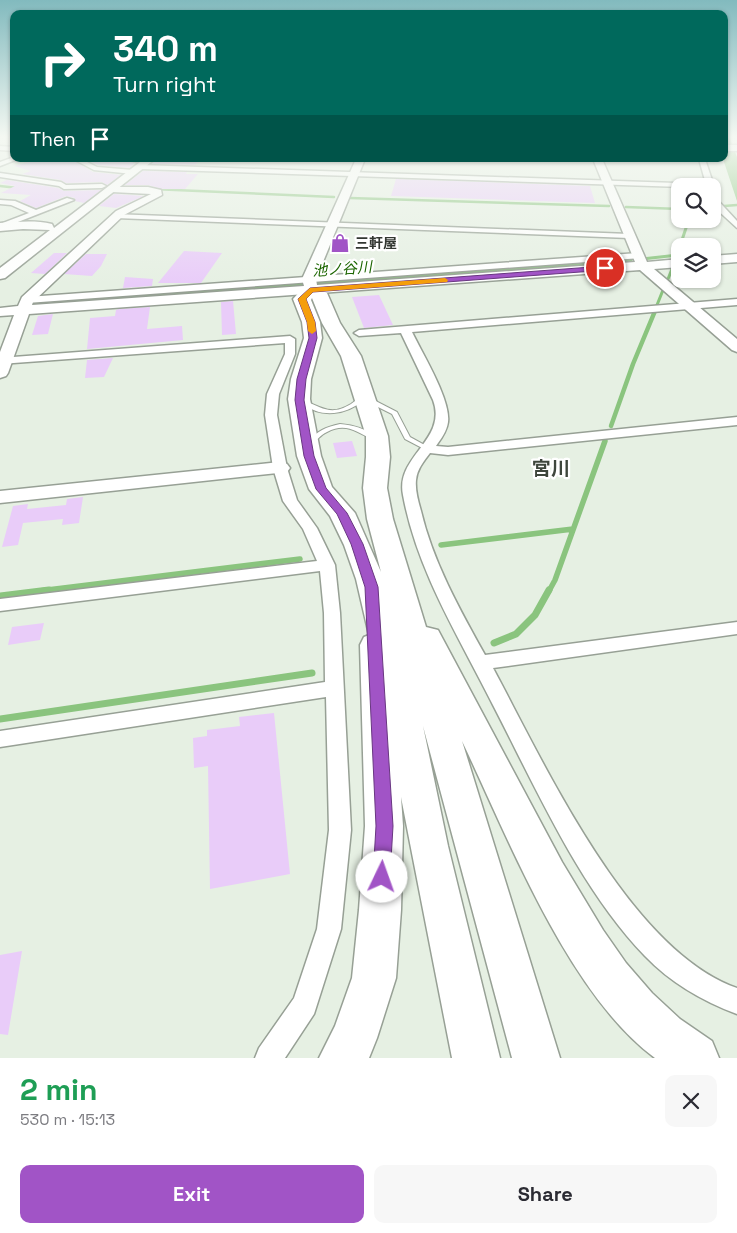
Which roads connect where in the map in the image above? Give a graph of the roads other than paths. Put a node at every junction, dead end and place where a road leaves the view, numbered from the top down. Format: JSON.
{"nodes":[{"id":1,"x":62,"y":185,"type":"edge"},
{"id":2,"x":110,"y":185,"type":"edge"},
{"id":3,"x":348,"y":185,"type":"edge"},
{"id":4,"x":608,"y":185,"type":"edge"},
{"id":5,"x":107,"y":188,"type":"junction"},
{"id":6,"x":70,"y":200,"type":"dead end"},
{"id":7,"x":0,"y":202,"type":"edge"},
{"id":8,"x":721,"y":209,"type":"edge"},
{"id":9,"x":36,"y":213,"type":"junction"},
{"id":10,"x":116,"y":216,"type":"junction"},
{"id":11,"x":331,"y":224,"type":"junction"},
{"id":12,"x":48,"y":226,"type":"junction"},
{"id":13,"x":737,"y":226,"type":"edge"},
{"id":14,"x":0,"y":227,"type":"edge"},
{"id":15,"x":629,"y":236,"type":"junction"},
{"id":16,"x":737,"y":258,"type":"edge"},
{"id":17,"x":721,"y":259,"type":"edge"},
{"id":18,"x":641,"y":261,"type":"junction"},
{"id":19,"x":0,"y":262,"type":"edge"},
{"id":20,"x":671,"y":263,"type":"edge"},
{"id":21,"x":0,"y":275,"type":"edge"},
{"id":22,"x":309,"y":285,"type":"junction"},
{"id":23,"x":737,"y":302,"type":"edge"},
{"id":24,"x":24,"y":306,"type":"junction"},
{"id":25,"x":689,"y":306,"type":"junction"},
{"id":26,"x":0,"y":312,"type":"edge"},
{"id":27,"x":405,"y":330,"type":"junction"},
{"id":28,"x":359,"y":333,"type":"dead end"},
{"id":29,"x":737,"y":347,"type":"edge"},
{"id":30,"x":2,"y":365,"type":"edge"},
{"id":31,"x":364,"y":397,"type":"junction"},
{"id":32,"x":299,"y":400,"type":"junction"},
{"id":33,"x":737,"y":421,"type":"edge"},
{"id":34,"x":307,"y":448,"type":"junction"},
{"id":35,"x":378,"y":448,"type":"junction"},
{"id":36,"x":428,"y":449,"type":"junction"},
{"id":37,"x":280,"y":468,"type":"junction"},
{"id":38,"x":0,"y":497,"type":"edge"},
{"id":39,"x":327,"y":565,"type":"junction"},
{"id":40,"x":386,"y":587,"type":"junction"},
{"id":41,"x":0,"y":605,"type":"edge"},
{"id":42,"x":737,"y":628,"type":"edge"},
{"id":43,"x":480,"y":663,"type":"junction"},
{"id":44,"x":334,"y":688,"type":"junction"},
{"id":45,"x":0,"y":738,"type":"edge"},
{"id":46,"x":737,"y":1001,"type":"edge"},
{"id":47,"x":269,"y":1058,"type":"edge"},
{"id":48,"x":343,"y":1058,"type":"edge"},
{"id":49,"x":476,"y":1058,"type":"edge"},
{"id":50,"x":536,"y":1058,"type":"edge"},
{"id":51,"x":695,"y":1058,"type":"edge"}],
"edges":[{"from":1,"to":5,"type":"street"},
{"from":2,"to":5,"type":"main road"},
{"from":3,"to":11,"type":"street"},
{"from":4,"to":15,"type":"street"},
{"from":5,"to":10,"type":"street"},
{"from":5,"to":12,"type":"main road"},
{"from":5,"to":21,"type":"main road"},
{"from":6,"to":9,"type":"street"},
{"from":7,"to":9,"type":"street"},
{"from":8,"to":13,"type":"street"},
{"from":9,"to":14,"type":"street"},
{"from":10,"to":11,"type":"street"},
{"from":10,"to":24,"type":"street"},
{"from":11,"to":15,"type":"street"},
{"from":11,"to":22,"type":"street"},
{"from":12,"to":14,"type":"main road"},
{"from":12,"to":19,"type":"main road"},
{"from":15,"to":18,"type":"street"},
{"from":16,"to":17,"type":"street"},
{"from":18,"to":20,"type":"street"},
{"from":18,"to":22,"type":"street"},
{"from":18,"to":25,"type":"street"},
{"from":22,"to":24,"type":"street"},
{"from":22,"to":31,"type":"highway"},
{"from":22,"to":32,"type":"highway"},
{"from":23,"to":25,"type":"street"},
{"from":24,"to":26,"type":"street"},
{"from":24,"to":30,"type":"street"},
{"from":25,"to":27,"type":"street"},
{"from":25,"to":29,"type":"street"},
{"from":27,"to":28,"type":"street"},
{"from":27,"to":36,"type":"street"},
{"from":30,"to":37,"type":"street"},
{"from":31,"to":32,"type":"lane"},
{"from":31,"to":35,"type":"highway"},
{"from":31,"to":36,"type":"lane"},
{"from":32,"to":34,"type":"highway"},
{"from":33,"to":36,"type":"street"},
{"from":34,"to":35,"type":"lane"},
{"from":34,"to":40,"type":"highway"},
{"from":35,"to":40,"type":"highway"},
{"from":36,"to":43,"type":"street"},
{"from":37,"to":38,"type":"street"},
{"from":37,"to":39,"type":"street"},
{"from":39,"to":41,"type":"street"},
{"from":39,"to":44,"type":"street"},
{"from":40,"to":48,"type":"highway"},
{"from":40,"to":49,"type":"highway"},
{"from":40,"to":50,"type":"highway"},
{"from":40,"to":51,"type":"highway"},
{"from":42,"to":43,"type":"street"},
{"from":43,"to":46,"type":"street"},
{"from":44,"to":45,"type":"street"},
{"from":44,"to":47,"type":"street"}]}
